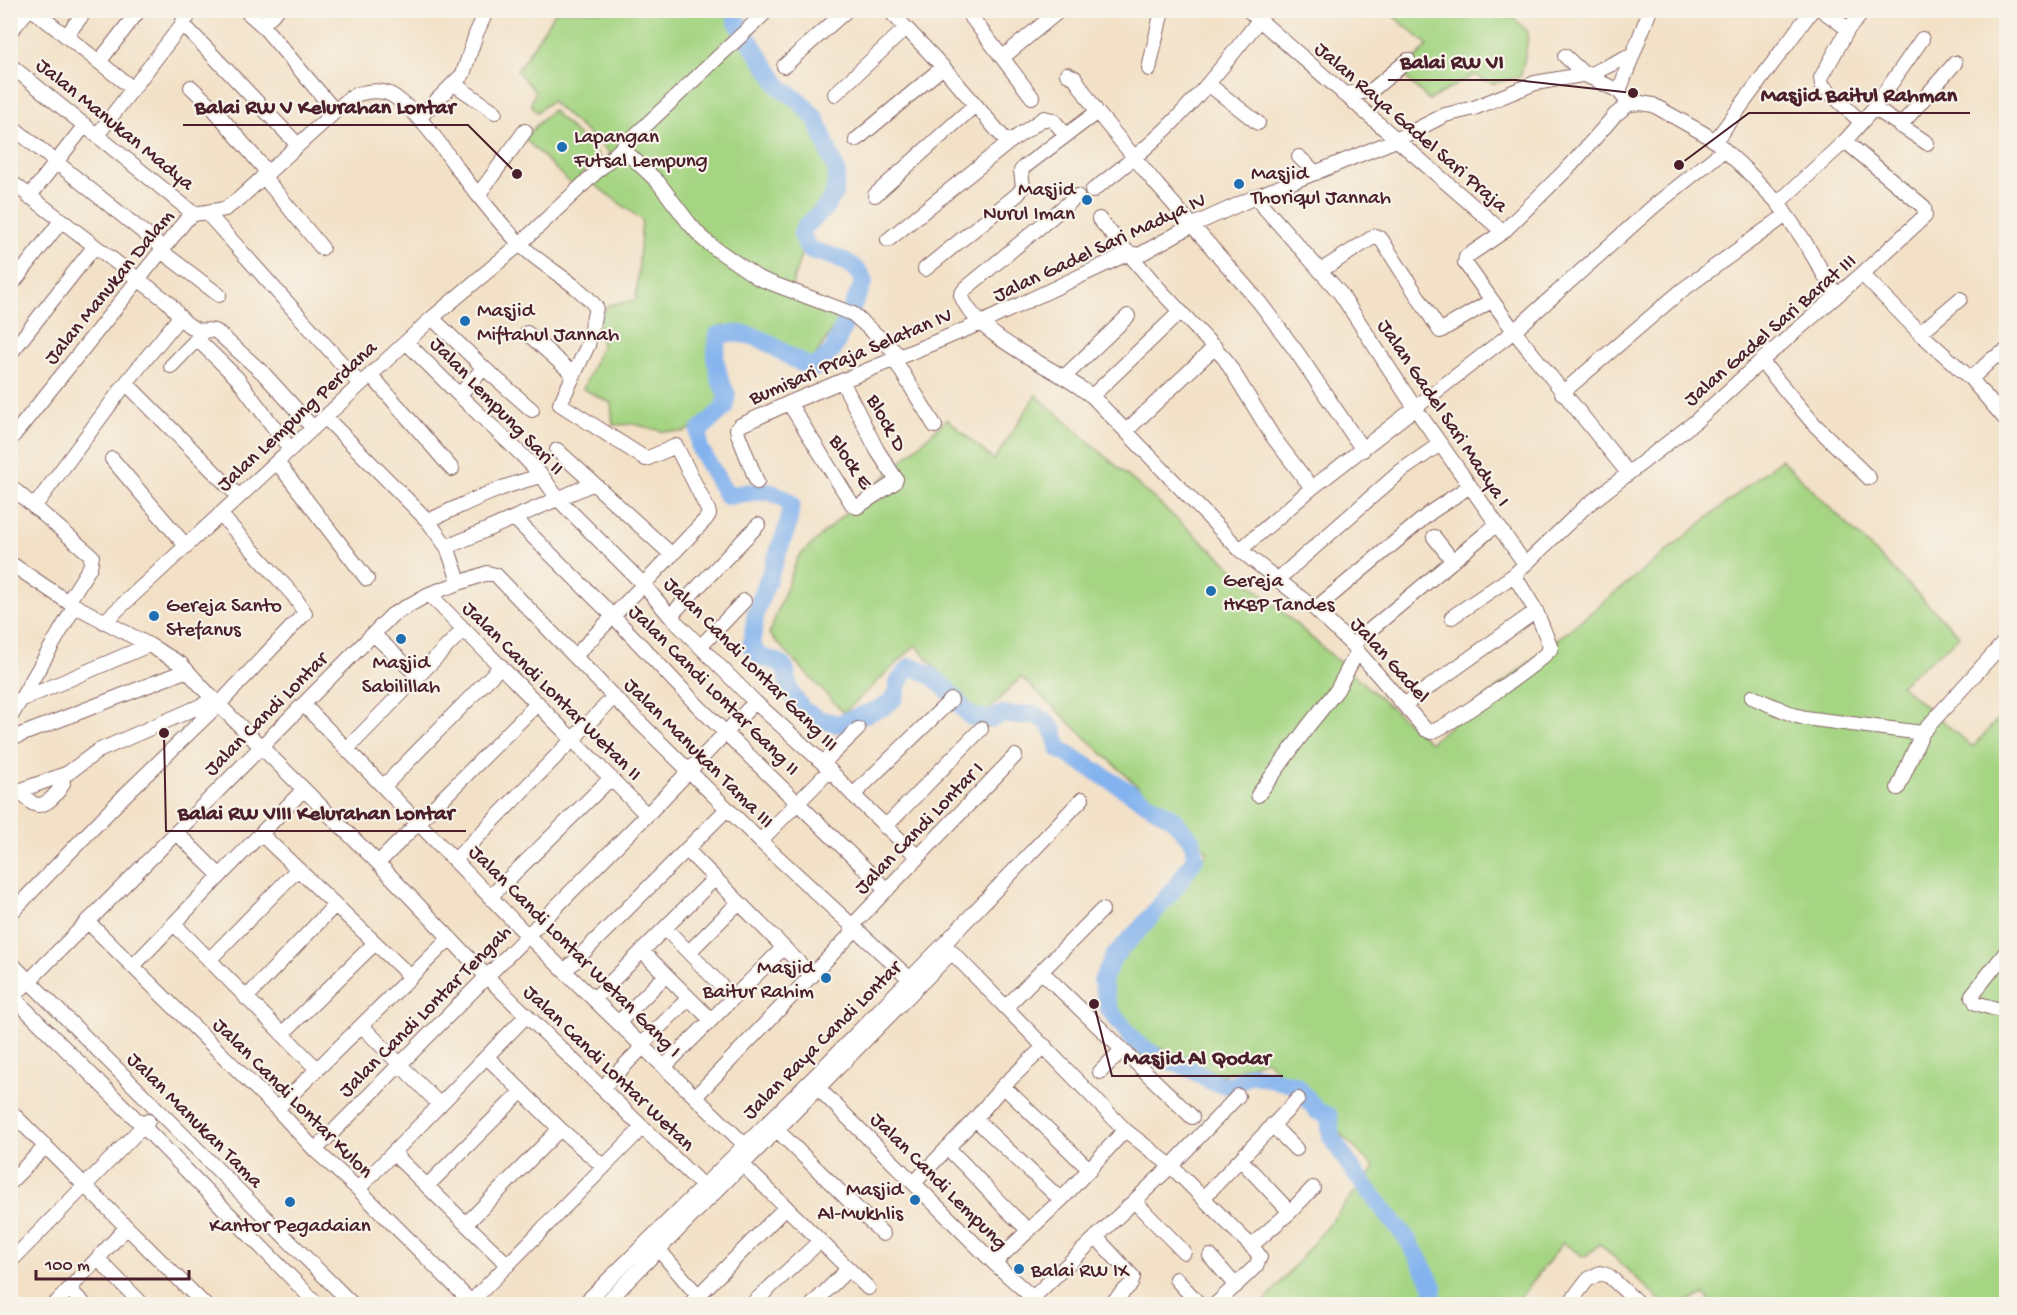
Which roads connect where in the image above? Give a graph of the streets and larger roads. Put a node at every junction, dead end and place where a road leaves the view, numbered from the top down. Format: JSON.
{"nodes":[{"id":1,"x":28,"y":10,"type":"edge"},
{"id":2,"x":33,"y":10,"type":"edge"},
{"id":3,"x":86,"y":10,"type":"edge"},
{"id":4,"x":139,"y":10,"type":"edge"},
{"id":5,"x":193,"y":10,"type":"edge"},
{"id":6,"x":245,"y":10,"type":"edge"},
{"id":7,"x":277,"y":10,"type":"edge"},
{"id":8,"x":487,"y":10,"type":"edge"},
{"id":9,"x":768,"y":10,"type":"edge"},
{"id":10,"x":847,"y":10,"type":"edge"},
{"id":11,"x":889,"y":10,"type":"edge"},
{"id":12,"x":1060,"y":10,"type":"edge"},
{"id":13,"x":1162,"y":10,"type":"edge"},
{"id":14,"x":1650,"y":10,"type":"edge"},
{"id":15,"x":1812,"y":10,"type":"edge"},
{"id":16,"x":1822,"y":10,"type":"edge"},
{"id":17,"x":1865,"y":10,"type":"edge"},
{"id":18,"x":972,"y":12,"type":"edge"},
{"id":19,"x":1254,"y":15,"type":"edge"},
{"id":20,"x":182,"y":23,"type":"junction"},
{"id":21,"x":262,"y":25,"type":"junction"},
{"id":22,"x":906,"y":28,"type":"junction"},
{"id":23,"x":1848,"y":29,"type":"junction"},
{"id":24,"x":10,"y":32,"type":"edge"},
{"id":25,"x":66,"y":36,"type":"junction"},
{"id":26,"x":1922,"y":39,"type":"dead end"},
{"id":27,"x":1634,"y":54,"type":"junction"},
{"id":28,"x":1565,"y":56,"type":"dead end"},
{"id":29,"x":1003,"y":57,"type":"junction"},
{"id":30,"x":1408,"y":60,"type":"dead end"},
{"id":31,"x":99,"y":62,"type":"junction"},
{"id":32,"x":1955,"y":63,"type":"dead end"},
{"id":33,"x":10,"y":65,"type":"edge"},
{"id":34,"x":784,"y":66,"type":"dead end"},
{"id":35,"x":943,"y":67,"type":"junction"},
{"id":36,"x":1149,"y":69,"type":"dead end"},
{"id":37,"x":1067,"y":74,"type":"dead end"},
{"id":38,"x":1585,"y":75,"type":"junction"},
{"id":39,"x":454,"y":84,"type":"junction"},
{"id":40,"x":1208,"y":84,"type":"junction"},
{"id":41,"x":132,"y":87,"type":"junction"},
{"id":42,"x":191,"y":87,"type":"dead end"},
{"id":43,"x":1619,"y":91,"type":"junction"},
{"id":44,"x":836,"y":94,"type":"dead end"},
{"id":45,"x":1343,"y":94,"type":"junction"},
{"id":46,"x":1032,"y":98,"type":"dead end"},
{"id":47,"x":1629,"y":104,"type":"junction"},
{"id":48,"x":975,"y":105,"type":"junction"},
{"id":49,"x":1874,"y":108,"type":"junction"},
{"id":50,"x":335,"y":111,"type":"junction"},
{"id":51,"x":1097,"y":111,"type":"junction"},
{"id":52,"x":495,"y":112,"type":"dead end"},
{"id":53,"x":419,"y":118,"type":"junction"},
{"id":54,"x":1861,"y":122,"type":"junction"},
{"id":55,"x":1258,"y":123,"type":"dead end"},
{"id":56,"x":10,"y":125,"type":"edge"},
{"id":57,"x":85,"y":125,"type":"junction"},
{"id":58,"x":1900,"y":126,"type":"junction"},
{"id":59,"x":525,"y":131,"type":"dead end"},
{"id":60,"x":98,"y":134,"type":"junction"},
{"id":61,"x":1066,"y":135,"type":"junction"},
{"id":62,"x":856,"y":140,"type":"dead end"},
{"id":63,"x":1396,"y":140,"type":"junction"},
{"id":64,"x":1845,"y":141,"type":"junction"},
{"id":65,"x":1008,"y":143,"type":"junction"},
{"id":66,"x":1927,"y":143,"type":"dead end"},
{"id":67,"x":298,"y":145,"type":"junction"},
{"id":68,"x":1720,"y":145,"type":"junction"},
{"id":69,"x":622,"y":148,"type":"junction"},
{"id":70,"x":1299,"y":157,"type":"dead end"},
{"id":71,"x":1135,"y":159,"type":"junction"},
{"id":72,"x":57,"y":162,"type":"junction"},
{"id":73,"x":1316,"y":173,"type":"junction"},
{"id":74,"x":266,"y":174,"type":"junction"},
{"id":75,"x":10,"y":181,"type":"edge"},
{"id":76,"x":1092,"y":191,"type":"dead end"},
{"id":77,"x":478,"y":195,"type":"junction"},
{"id":78,"x":875,"y":195,"type":"dead end"},
{"id":79,"x":1077,"y":196,"type":"dead end"},
{"id":80,"x":29,"y":197,"type":"junction"},
{"id":81,"x":1255,"y":197,"type":"junction"},
{"id":82,"x":1782,"y":209,"type":"junction"},
{"id":83,"x":201,"y":214,"type":"junction"},
{"id":84,"x":1099,"y":219,"type":"dead end"},
{"id":85,"x":61,"y":221,"type":"junction"},
{"id":86,"x":1191,"y":226,"type":"junction"},
{"id":87,"x":1503,"y":232,"type":"junction"},
{"id":88,"x":888,"y":240,"type":"dead end"},
{"id":89,"x":520,"y":244,"type":"junction"},
{"id":90,"x":94,"y":247,"type":"junction"},
{"id":91,"x":322,"y":248,"type":"dead end"},
{"id":92,"x":162,"y":249,"type":"junction"},
{"id":93,"x":1128,"y":254,"type":"junction"},
{"id":94,"x":925,"y":269,"type":"dead end"},
{"id":95,"x":1320,"y":271,"type":"junction"},
{"id":96,"x":1862,"y":274,"type":"junction"},
{"id":97,"x":138,"y":281,"type":"junction"},
{"id":98,"x":10,"y":287,"type":"edge"},
{"id":99,"x":219,"y":295,"type":"dead end"},
{"id":100,"x":1836,"y":295,"type":"junction"},
{"id":101,"x":1960,"y":299,"type":"dead end"},
{"id":102,"x":1491,"y":301,"type":"junction"},
{"id":103,"x":1180,"y":312,"type":"junction"},
{"id":104,"x":1128,"y":315,"type":"dead end"},
{"id":105,"x":179,"y":318,"type":"junction"},
{"id":106,"x":432,"y":318,"type":"junction"},
{"id":107,"x":981,"y":323,"type":"junction"},
{"id":108,"x":1514,"y":331,"type":"junction"},
{"id":109,"x":528,"y":333,"type":"dead end"},
{"id":110,"x":1920,"y":333,"type":"junction"},
{"id":111,"x":201,"y":335,"type":"junction"},
{"id":112,"x":406,"y":342,"type":"junction"},
{"id":113,"x":1215,"y":347,"type":"junction"},
{"id":114,"x":2007,"y":351,"type":"edge"},
{"id":115,"x":10,"y":354,"type":"edge"},
{"id":116,"x":898,"y":358,"type":"junction"},
{"id":117,"x":1761,"y":361,"type":"junction"},
{"id":118,"x":171,"y":366,"type":"dead end"},
{"id":119,"x":484,"y":368,"type":"junction"},
{"id":120,"x":573,"y":374,"type":"junction"},
{"id":121,"x":371,"y":375,"type":"junction"},
{"id":122,"x":1064,"y":377,"type":"junction"},
{"id":123,"x":1971,"y":380,"type":"junction"},
{"id":124,"x":842,"y":381,"type":"junction"},
{"id":125,"x":126,"y":383,"type":"junction"},
{"id":126,"x":360,"y":384,"type":"junction"},
{"id":127,"x":1562,"y":393,"type":"junction"},
{"id":128,"x":459,"y":395,"type":"junction"},
{"id":129,"x":1092,"y":396,"type":"junction"},
{"id":130,"x":789,"y":403,"type":"junction"},
{"id":131,"x":1415,"y":408,"type":"junction"},
{"id":132,"x":532,"y":410,"type":"dead end"},
{"id":133,"x":325,"y":417,"type":"junction"},
{"id":134,"x":2007,"y":420,"type":"edge"},
{"id":135,"x":15,"y":425,"type":"edge"},
{"id":136,"x":935,"y":426,"type":"dead end"},
{"id":137,"x":313,"y":428,"type":"junction"},
{"id":138,"x":1127,"y":430,"type":"junction"},
{"id":139,"x":10,"y":440,"type":"edge"},
{"id":140,"x":1440,"y":444,"type":"junction"},
{"id":141,"x":290,"y":449,"type":"junction"},
{"id":142,"x":557,"y":450,"type":"dead end"},
{"id":143,"x":1363,"y":450,"type":"junction"},
{"id":144,"x":112,"y":459,"type":"dead end"},
{"id":145,"x":277,"y":462,"type":"junction"},
{"id":146,"x":452,"y":469,"type":"dead end"},
{"id":147,"x":1628,"y":473,"type":"junction"},
{"id":148,"x":542,"y":476,"type":"junction"},
{"id":149,"x":1869,"y":478,"type":"dead end"},
{"id":150,"x":757,"y":482,"type":"dead end"},
{"id":151,"x":894,"y":483,"type":"joint"},
{"id":152,"x":592,"y":484,"type":"junction"},
{"id":153,"x":10,"y":486,"type":"edge"},
{"id":154,"x":1470,"y":486,"type":"junction"},
{"id":155,"x":1312,"y":488,"type":"junction"},
{"id":156,"x":239,"y":497,"type":"junction"},
{"id":157,"x":558,"y":499,"type":"junction"},
{"id":158,"x":34,"y":507,"type":"junction"},
{"id":159,"x":220,"y":514,"type":"junction"},
{"id":160,"x":514,"y":518,"type":"junction"},
{"id":161,"x":428,"y":521,"type":"junction"},
{"id":162,"x":1497,"y":524,"type":"junction"},
{"id":163,"x":758,"y":525,"type":"dead end"},
{"id":164,"x":1434,"y":537,"type":"dead end"},
{"id":165,"x":186,"y":546,"type":"junction"},
{"id":166,"x":447,"y":547,"type":"junction"},
{"id":167,"x":1240,"y":550,"type":"junction"},
{"id":168,"x":672,"y":555,"type":"junction"},
{"id":169,"x":1453,"y":561,"type":"junction"},
{"id":170,"x":10,"y":563,"type":"edge"},
{"id":171,"x":1525,"y":564,"type":"junction"},
{"id":172,"x":1514,"y":575,"type":"junction"},
{"id":173,"x":367,"y":579,"type":"dead end"},
{"id":174,"x":1277,"y":580,"type":"junction"},
{"id":175,"x":459,"y":581,"type":"junction"},
{"id":176,"x":643,"y":584,"type":"junction"},
{"id":177,"x":429,"y":594,"type":"junction"},
{"id":178,"x":744,"y":601,"type":"dead end"},
{"id":179,"x":71,"y":604,"type":"junction"},
{"id":180,"x":1315,"y":609,"type":"junction"},
{"id":181,"x":1536,"y":611,"type":"junction"},
{"id":182,"x":613,"y":616,"type":"junction"},
{"id":183,"x":670,"y":616,"type":"junction"},
{"id":184,"x":1452,"y":617,"type":"dead end"},
{"id":185,"x":104,"y":622,"type":"junction"},
{"id":186,"x":464,"y":629,"type":"junction"},
{"id":187,"x":373,"y":634,"type":"junction"},
{"id":188,"x":2007,"y":640,"type":"edge"},
{"id":189,"x":149,"y":645,"type":"junction"},
{"id":190,"x":701,"y":646,"type":"junction"},
{"id":191,"x":1355,"y":648,"type":"junction"},
{"id":192,"x":575,"y":656,"type":"junction"},
{"id":193,"x":501,"y":666,"type":"junction"},
{"id":194,"x":185,"y":671,"type":"junction"},
{"id":195,"x":418,"y":676,"type":"junction"},
{"id":196,"x":614,"y":697,"type":"junction"},
{"id":197,"x":1752,"y":697,"type":"dead end"},
{"id":198,"x":22,"y":699,"type":"junction"},
{"id":199,"x":951,"y":700,"type":"dead end"},
{"id":200,"x":216,"y":702,"type":"junction"},
{"id":201,"x":755,"y":702,"type":"junction"},
{"id":202,"x":537,"y":704,"type":"junction"},
{"id":203,"x":304,"y":705,"type":"junction"},
{"id":204,"x":1404,"y":705,"type":"junction"},
{"id":205,"x":10,"y":718,"type":"edge"},
{"id":206,"x":858,"y":729,"type":"dead end"},
{"id":207,"x":981,"y":729,"type":"dead end"},
{"id":208,"x":727,"y":733,"type":"junction"},
{"id":209,"x":1922,"y":733,"type":"junction"},
{"id":210,"x":10,"y":739,"type":"edge"},
{"id":211,"x":572,"y":739,"type":"junction"},
{"id":212,"x":261,"y":746,"type":"junction"},
{"id":213,"x":347,"y":749,"type":"junction"},
{"id":214,"x":1015,"y":756,"type":"dead end"},
{"id":215,"x":827,"y":767,"type":"junction"},
{"id":216,"x":689,"y":771,"type":"junction"},
{"id":217,"x":60,"y":776,"type":"junction"},
{"id":218,"x":611,"y":778,"type":"junction"},
{"id":219,"x":384,"y":786,"type":"junction"},
{"id":220,"x":1898,"y":788,"type":"dead end"},
{"id":221,"x":304,"y":789,"type":"junction"},
{"id":222,"x":16,"y":792,"type":"edge"},
{"id":223,"x":853,"y":795,"type":"junction"},
{"id":224,"x":1258,"y":795,"type":"dead end"},
{"id":225,"x":1082,"y":799,"type":"dead end"},
{"id":226,"x":797,"y":802,"type":"junction"},
{"id":227,"x":727,"y":808,"type":"junction"},
{"id":228,"x":647,"y":815,"type":"junction"},
{"id":229,"x":418,"y":822,"type":"junction"},
{"id":230,"x":885,"y":827,"type":"junction"},
{"id":231,"x":177,"y":833,"type":"junction"},
{"id":232,"x":261,"y":834,"type":"junction"},
{"id":233,"x":760,"y":841,"type":"junction"},
{"id":234,"x":687,"y":850,"type":"junction"},
{"id":235,"x":918,"y":857,"type":"junction"},
{"id":236,"x":455,"y":860,"type":"junction"},
{"id":237,"x":378,"y":863,"type":"junction"},
{"id":238,"x":298,"y":869,"type":"junction"},
{"id":239,"x":220,"y":876,"type":"junction"},
{"id":240,"x":715,"y":878,"type":"junction"},
{"id":241,"x":887,"y":890,"type":"junction"},
{"id":242,"x":490,"y":896,"type":"junction"},
{"id":243,"x":739,"y":902,"type":"junction"},
{"id":244,"x":335,"y":905,"type":"junction"},
{"id":245,"x":1102,"y":910,"type":"dead end"},
{"id":246,"x":10,"y":914,"type":"edge"},
{"id":247,"x":87,"y":921,"type":"junction"},
{"id":248,"x":174,"y":924,"type":"junction"},
{"id":249,"x":665,"y":928,"type":"junction"},
{"id":250,"x":853,"y":928,"type":"junction"},
{"id":251,"x":528,"y":936,"type":"junction"},
{"id":252,"x":450,"y":938,"type":"junction"},
{"id":253,"x":375,"y":943,"type":"junction"},
{"id":254,"x":784,"y":947,"type":"junction"},
{"id":255,"x":948,"y":948,"type":"junction"},
{"id":256,"x":642,"y":951,"type":"junction"},
{"id":257,"x":689,"y":952,"type":"junction"},
{"id":258,"x":2007,"y":952,"type":"edge"},
{"id":259,"x":209,"y":960,"type":"junction"},
{"id":260,"x":10,"y":962,"type":"edge"},
{"id":261,"x":133,"y":966,"type":"junction"},
{"id":262,"x":565,"y":971,"type":"junction"},
{"id":263,"x":1041,"y":971,"type":"junction"},
{"id":264,"x":666,"y":975,"type":"junction"},
{"id":265,"x":812,"y":975,"type":"junction"},
{"id":266,"x":411,"y":977,"type":"junction"},
{"id":267,"x":487,"y":977,"type":"junction"},
{"id":268,"x":910,"y":979,"type":"junction"},
{"id":269,"x":28,"y":980,"type":"junction"},
{"id":270,"x":12,"y":995,"type":"edge"},
{"id":271,"x":246,"y":998,"type":"junction"},
{"id":272,"x":689,"y":998,"type":"junction"},
{"id":273,"x":733,"y":998,"type":"junction"},
{"id":274,"x":900,"y":998,"type":"junction"},
{"id":275,"x":594,"y":999,"type":"junction"},
{"id":276,"x":1007,"y":1006,"type":"junction"},
{"id":277,"x":2007,"y":1011,"type":"edge"},
{"id":278,"x":527,"y":1015,"type":"junction"},
{"id":279,"x":711,"y":1020,"type":"junction"},
{"id":280,"x":618,"y":1023,"type":"junction"},
{"id":281,"x":362,"y":1026,"type":"junction"},
{"id":282,"x":282,"y":1034,"type":"junction"},
{"id":283,"x":642,"y":1046,"type":"junction"},
{"id":284,"x":1046,"y":1046,"type":"junction"},
{"id":285,"x":1122,"y":1050,"type":"junction"},
{"id":286,"x":487,"y":1057,"type":"junction"},
{"id":287,"x":836,"y":1062,"type":"junction"},
{"id":288,"x":400,"y":1065,"type":"junction"},
{"id":289,"x":664,"y":1068,"type":"junction"},
{"id":290,"x":317,"y":1070,"type":"junction"},
{"id":291,"x":1100,"y":1072,"type":"dead end"},
{"id":292,"x":1003,"y":1086,"type":"junction"},
{"id":293,"x":602,"y":1088,"type":"junction"},
{"id":294,"x":819,"y":1089,"type":"junction"},
{"id":295,"x":521,"y":1092,"type":"junction"},
{"id":296,"x":1238,"y":1096,"type":"dead end"},
{"id":297,"x":695,"y":1097,"type":"junction"},
{"id":298,"x":1298,"y":1100,"type":"dead end"},
{"id":299,"x":799,"y":1101,"type":"junction"},
{"id":300,"x":440,"y":1105,"type":"junction"},
{"id":301,"x":277,"y":1109,"type":"junction"},
{"id":302,"x":158,"y":1111,"type":"junction"},
{"id":303,"x":12,"y":1116,"type":"edge"},
{"id":304,"x":1191,"y":1117,"type":"dead end"},
{"id":305,"x":975,"y":1119,"type":"junction"},
{"id":306,"x":1272,"y":1125,"type":"junction"},
{"id":307,"x":143,"y":1126,"type":"junction"},
{"id":308,"x":776,"y":1126,"type":"junction"},
{"id":309,"x":642,"y":1128,"type":"junction"},
{"id":310,"x":560,"y":1129,"type":"junction"},
{"id":311,"x":1125,"y":1130,"type":"junction"},
{"id":312,"x":745,"y":1145,"type":"junction"},
{"id":313,"x":46,"y":1146,"type":"junction"},
{"id":314,"x":947,"y":1148,"type":"junction"},
{"id":315,"x":1296,"y":1149,"type":"dead end"},
{"id":316,"x":315,"y":1150,"type":"junction"},
{"id":317,"x":393,"y":1154,"type":"junction"},
{"id":318,"x":1240,"y":1160,"type":"junction"},
{"id":319,"x":743,"y":1165,"type":"junction"},
{"id":320,"x":1171,"y":1166,"type":"junction"},
{"id":321,"x":604,"y":1167,"type":"junction"},
{"id":322,"x":1090,"y":1170,"type":"junction"},
{"id":323,"x":10,"y":1182,"type":"edge"},
{"id":324,"x":914,"y":1183,"type":"junction"},
{"id":325,"x":85,"y":1185,"type":"junction"},
{"id":326,"x":427,"y":1186,"type":"junction"},
{"id":327,"x":704,"y":1187,"type":"junction"},
{"id":328,"x":1313,"y":1188,"type":"dead end"},
{"id":329,"x":358,"y":1189,"type":"junction"},
{"id":330,"x":1204,"y":1197,"type":"junction"},
{"id":331,"x":1060,"y":1200,"type":"junction"},
{"id":332,"x":1134,"y":1201,"type":"junction"},
{"id":333,"x":786,"y":1208,"type":"junction"},
{"id":334,"x":1290,"y":1212,"type":"junction"},
{"id":335,"x":466,"y":1224,"type":"junction"},
{"id":336,"x":127,"y":1227,"type":"junction"},
{"id":337,"x":1029,"y":1230,"type":"junction"},
{"id":338,"x":883,"y":1234,"type":"dead end"},
{"id":339,"x":1096,"y":1237,"type":"junction"},
{"id":340,"x":649,"y":1238,"type":"junction"},
{"id":341,"x":820,"y":1241,"type":"junction"},
{"id":342,"x":1251,"y":1246,"type":"junction"},
{"id":343,"x":660,"y":1250,"type":"junction"},
{"id":344,"x":1184,"y":1252,"type":"dead end"},
{"id":345,"x":1210,"y":1256,"type":"dead end"},
{"id":346,"x":98,"y":1259,"type":"junction"},
{"id":347,"x":10,"y":1262,"type":"edge"},
{"id":348,"x":994,"y":1263,"type":"junction"},
{"id":349,"x":508,"y":1265,"type":"junction"},
{"id":350,"x":848,"y":1269,"type":"junction"},
{"id":351,"x":1176,"y":1279,"type":"dead end"},
{"id":352,"x":1236,"y":1286,"type":"junction"},
{"id":353,"x":868,"y":1288,"type":"dead end"},
{"id":354,"x":69,"y":1289,"type":"junction"},
{"id":355,"x":1030,"y":1301,"type":"edge"},
{"id":356,"x":698,"y":1302,"type":"edge"},
{"id":357,"x":470,"y":1303,"type":"edge"},
{"id":358,"x":55,"y":1305,"type":"edge"},
{"id":359,"x":84,"y":1305,"type":"edge"},
{"id":360,"x":142,"y":1305,"type":"edge"},
{"id":361,"x":204,"y":1305,"type":"edge"},
{"id":362,"x":317,"y":1305,"type":"edge"},
{"id":363,"x":352,"y":1305,"type":"edge"},
{"id":364,"x":584,"y":1305,"type":"edge"},
{"id":365,"x":605,"y":1305,"type":"edge"},
{"id":366,"x":752,"y":1305,"type":"edge"},
{"id":367,"x":813,"y":1305,"type":"edge"},
{"id":368,"x":1111,"y":1305,"type":"edge"},
{"id":369,"x":1198,"y":1305,"type":"edge"},
{"id":370,"x":1216,"y":1305,"type":"edge"},
{"id":371,"x":1569,"y":1305,"type":"edge"},
{"id":372,"x":1639,"y":1305,"type":"edge"}],
"edges":[{"from":1,"to":24,"type":"street"},
{"from":2,"to":25,"type":"street"},
{"from":3,"to":25,"type":"street"},
{"from":4,"to":31,"type":"street"},
{"from":5,"to":20,"type":"street"},
{"from":6,"to":21,"type":"street"},
{"from":7,"to":21,"type":"street"},
{"from":8,"to":39,"type":"street"},
{"from":9,"to":69,"type":"street","name":"Jalan Lempung Perdana"},
{"from":10,"to":34,"type":"street"},
{"from":11,"to":22,"type":"street"},
{"from":12,"to":29,"type":"street"},
{"from":13,"to":36,"type":"street"},
{"from":14,"to":27,"type":"street"},
{"from":15,"to":68,"type":"street"},
{"from":16,"to":23,"type":"street"},
{"from":17,"to":23,"type":"street"},
{"from":18,"to":29,"type":"street"},
{"from":19,"to":40,"type":"street"},
{"from":19,"to":45,"type":"street","name":"Jalan Raya Gadel Sari Praja"},
{"from":20,"to":41,"type":"street"},
{"from":20,"to":67,"type":"street"},
{"from":21,"to":50,"type":"street"},
{"from":22,"to":35,"type":"street"},
{"from":22,"to":44,"type":"street"},
{"from":23,"to":54,"type":"street"},
{"from":25,"to":31,"type":"street"},
{"from":26,"to":49,"type":"street"},
{"from":27,"to":38,"type":"street","name":"Jalan Gadel Sari Madya IV"},
{"from":27,"to":43,"type":"street"},
{"from":28,"to":38,"type":"street"},
{"from":29,"to":46,"type":"street"},
{"from":30,"to":45,"type":"street"},
{"from":31,"to":41,"type":"street"},
{"from":32,"to":58,"type":"street"},
{"from":33,"to":57,"type":"street","name":"Jalan Manukan Madya"},
{"from":35,"to":48,"type":"street"},
{"from":35,"to":62,"type":"street"},
{"from":37,"to":51,"type":"street"},
{"from":38,"to":43,"type":"street"},
{"from":38,"to":63,"type":"street","name":"Jalan Gadel Sari Madya IV"},
{"from":39,"to":52,"type":"street"},
{"from":39,"to":53,"type":"street"},
{"from":40,"to":55,"type":"street"},
{"from":40,"to":71,"type":"street"},
{"from":41,"to":60,"type":"street"},
{"from":42,"to":74,"type":"street"},
{"from":43,"to":47,"type":"street"},
{"from":45,"to":63,"type":"street","name":"Jalan Raya Gadel Sari Praja"},
{"from":47,"to":68,"type":"street"},
{"from":47,"to":87,"type":"street"},
{"from":48,"to":65,"type":"street"},
{"from":48,"to":78,"type":"street"},
{"from":49,"to":54,"type":"street"},
{"from":49,"to":58,"type":"street"},
{"from":50,"to":53,"type":"street"},
{"from":50,"to":67,"type":"street"},
{"from":51,"to":61,"type":"street"},
{"from":51,"to":71,"type":"street"},
{"from":53,"to":77,"type":"street"},
{"from":54,"to":64,"type":"street"},
{"from":56,"to":72,"type":"street"},
{"from":57,"to":60,"type":"street","name":"Jalan Manukan Madya"},
{"from":57,"to":72,"type":"street"},
{"from":58,"to":66,"type":"street"},
{"from":59,"to":77,"type":"street"},
{"from":60,"to":83,"type":"street","name":"Jalan Manukan Madya"},
{"from":61,"to":65,"type":"street"},
{"from":61,"to":94,"type":"street"},
{"from":63,"to":73,"type":"street","name":"Jalan Gadel Sari Madya IV"},
{"from":63,"to":87,"type":"street","name":"Jalan Raya Gadel Sari Praja"},
{"from":64,"to":82,"type":"street"},
{"from":64,"to":96,"type":"street","name":"Jalan Gadel Sari Barat III"},
{"from":65,"to":88,"type":"street"},
{"from":67,"to":74,"type":"street"},
{"from":68,"to":82,"type":"street"},
{"from":68,"to":108,"type":"street"},
{"from":69,"to":89,"type":"street","name":"Jalan Lempung Perdana"},
{"from":69,"to":116,"type":"street"},
{"from":70,"to":73,"type":"street"},
{"from":71,"to":76,"type":"street"},
{"from":71,"to":86,"type":"street"},
{"from":72,"to":80,"type":"street"},
{"from":72,"to":92,"type":"street"},
{"from":73,"to":81,"type":"street","name":"Jalan Gadel Sari Madya IV"},
{"from":74,"to":83,"type":"street"},
{"from":74,"to":91,"type":"street"},
{"from":75,"to":80,"type":"street"},
{"from":77,"to":89,"type":"street"},
{"from":79,"to":107,"type":"street"},
{"from":80,"to":85,"type":"street"},
{"from":81,"to":86,"type":"street","name":"Jalan Gadel Sari Madya IV"},
{"from":81,"to":95,"type":"street","name":"Jalan Gadel Sari Madya I"},
{"from":82,"to":100,"type":"street"},
{"from":82,"to":127,"type":"street"},
{"from":83,"to":92,"type":"street","name":"Jalan Manukan Dalam"},
{"from":83,"to":126,"type":"street","name":"Jalan Manukan Madya"},
{"from":84,"to":93,"type":"street"},
{"from":85,"to":90,"type":"street"},
{"from":85,"to":98,"type":"street"},
{"from":86,"to":93,"type":"street","name":"Jalan Gadel Sari Madya IV"},
{"from":86,"to":143,"type":"street"},
{"from":87,"to":102,"type":"street","name":"Jalan Raya Gadel Sari Praja"},
{"from":89,"to":106,"type":"street","name":"Jalan Lempung Perdana"},
{"from":89,"to":120,"type":"street"},
{"from":90,"to":97,"type":"street"},
{"from":90,"to":115,"type":"street"},
{"from":92,"to":97,"type":"street","name":"Jalan Manukan Dalam"},
{"from":92,"to":99,"type":"street"},
{"from":93,"to":103,"type":"street"},
{"from":93,"to":107,"type":"street","name":"Jalan Gadel Sari Madya IV"},
{"from":95,"to":102,"type":"street"},
{"from":95,"to":131,"type":"street","name":"Jalan Gadel Sari Madya I"},
{"from":96,"to":100,"type":"street","name":"Jalan Gadel Sari Barat III"},
{"from":96,"to":110,"type":"street"},
{"from":97,"to":105,"type":"street"},
{"from":97,"to":135,"type":"street","name":"Jalan Manukan Dalam"},
{"from":100,"to":117,"type":"street","name":"Jalan Gadel Sari Barat III"},
{"from":101,"to":110,"type":"street"},
{"from":102,"to":108,"type":"street","name":"Jalan Raya Gadel Sari Praja"},
{"from":103,"to":113,"type":"street"},
{"from":103,"to":129,"type":"street"},
{"from":104,"to":122,"type":"street"},
{"from":105,"to":111,"type":"street"},
{"from":105,"to":125,"type":"street"},
{"from":106,"to":112,"type":"street","name":"Jalan Lempung Perdana"},
{"from":106,"to":119,"type":"street"},
{"from":107,"to":116,"type":"street","name":"Bumisari Praja Selatan IV"},
{"from":107,"to":122,"type":"street","name":"Jalan Gadel Sari Madya IV"},
{"from":108,"to":127,"type":"street","name":"Jalan Raya Gadel Sari Praja"},
{"from":108,"to":131,"type":"street"},
{"from":109,"to":120,"type":"street"},
{"from":110,"to":123,"type":"street"},
{"from":111,"to":118,"type":"street"},
{"from":111,"to":137,"type":"street"},
{"from":111,"to":141,"type":"street"},
{"from":112,"to":121,"type":"street","name":"Jalan Lempung Perdana"},
{"from":112,"to":128,"type":"street","name":"Jalan Lempung Sari II"},
{"from":113,"to":138,"type":"street"},
{"from":113,"to":155,"type":"street"},
{"from":114,"to":123,"type":"street"},
{"from":116,"to":124,"type":"street","name":"Bumisari Praja Selatan IV"},
{"from":116,"to":136,"type":"street"},
{"from":117,"to":147,"type":"street","name":"Jalan Gadel Sari Barat III"},
{"from":117,"to":149,"type":"street"},
{"from":119,"to":128,"type":"street"},
{"from":119,"to":132,"type":"street"},
{"from":120,"to":168,"type":"street"},
{"from":121,"to":126,"type":"street","name":"Jalan Lempung Perdana"},
{"from":121,"to":146,"type":"street"},
{"from":122,"to":129,"type":"street","name":"Jalan Gadel Sari Madya IV"},
{"from":123,"to":134,"type":"street"},
{"from":124,"to":130,"type":"street","name":"Bumisari Praja Selatan IV"},
{"from":124,"to":151,"type":"street","name":"Block D"},
{"from":125,"to":156,"type":"street"},
{"from":125,"to":158,"type":"street"},
{"from":126,"to":133,"type":"street","name":"Jalan Lempung Perdana"},
{"from":127,"to":147,"type":"street","name":"Jalan Raya Gadel Sari Praja"},
{"from":128,"to":148,"type":"street","name":"Jalan Lempung Sari II"},
{"from":129,"to":138,"type":"street","name":"Jalan Gadel Sari Madya IV"},
{"from":130,"to":150,"type":"street","name":"Bumisari Praja Selatan IV"},
{"from":130,"to":151,"type":"street","name":"Block E"},
{"from":131,"to":140,"type":"street","name":"Jalan Gadel Sari Madya I"},
{"from":131,"to":143,"type":"street"},
{"from":133,"to":137,"type":"street","name":"Jalan Lempung Perdana"},
{"from":133,"to":161,"type":"street"},
{"from":135,"to":139,"type":"street","name":"Jalan Manukan Dalam"},
{"from":137,"to":141,"type":"street","name":"Jalan Lempung Perdana"},
{"from":138,"to":167,"type":"street","name":"Jalan Gadel Sari Madya IV"},
{"from":140,"to":154,"type":"street","name":"Jalan Gadel Sari Madya I"},
{"from":140,"to":174,"type":"street"},
{"from":141,"to":145,"type":"street","name":"Jalan Lempung Perdana"},
{"from":142,"to":152,"type":"street"},
{"from":143,"to":155,"type":"street"},
{"from":144,"to":165,"type":"street"},
{"from":145,"to":156,"type":"street","name":"Jalan Lempung Perdana"},
{"from":145,"to":173,"type":"street"},
{"from":147,"to":171,"type":"street","name":"Jalan Gadel Sari Barat III"},
{"from":148,"to":157,"type":"street","name":"Jalan Lempung Sari II"},
{"from":148,"to":161,"type":"street"},
{"from":152,"to":157,"type":"street"},
{"from":152,"to":168,"type":"street"},
{"from":153,"to":158,"type":"street"},
{"from":154,"to":162,"type":"street","name":"Jalan Gadel Sari Madya I"},
{"from":154,"to":180,"type":"street"},
{"from":155,"to":167,"type":"street"},
{"from":156,"to":159,"type":"street","name":"Jalan Lempung Perdana"},
{"from":157,"to":160,"type":"street"},
{"from":157,"to":176,"type":"street","name":"Jalan Candi Lontar Gang III"},
{"from":158,"to":179,"type":"street"},
{"from":159,"to":165,"type":"street","name":"Jalan Lempung Perdana"},
{"from":159,"to":200,"type":"street"},
{"from":160,"to":166,"type":"street"},
{"from":160,"to":182,"type":"street","name":"Jalan Candi Lontar Gang II"},
{"from":161,"to":166,"type":"street"},
{"from":162,"to":169,"type":"street"},
{"from":162,"to":171,"type":"street","name":"Jalan Gadel Sari Madya I"},
{"from":163,"to":183,"type":"street"},
{"from":164,"to":169,"type":"street"},
{"from":165,"to":185,"type":"street","name":"Jalan Lempung Perdana"},
{"from":166,"to":175,"type":"street"},
{"from":167,"to":174,"type":"street","name":"Jalan Gadel"},
{"from":168,"to":176,"type":"street"},
{"from":169,"to":191,"type":"street"},
{"from":170,"to":179,"type":"street","name":"Jalan Candi Lontar Wetan"},
{"from":171,"to":172,"type":"street"},
{"from":172,"to":181,"type":"street"},
{"from":172,"to":184,"type":"street"},
{"from":174,"to":180,"type":"street","name":"Jalan Gadel"},
{"from":175,"to":177,"type":"street","name":"Jalan Candi Lontar"},
{"from":175,"to":192,"type":"street","name":"Jalan Manukan Tama III"},
{"from":176,"to":182,"type":"street"},
{"from":176,"to":183,"type":"street","name":"Jalan Candi Lontar Gang III"},
{"from":177,"to":186,"type":"street","name":"Jalan Candi Lontar Wetan II"},
{"from":177,"to":187,"type":"street","name":"Jalan Candi Lontar"},
{"from":178,"to":190,"type":"street"},
{"from":179,"to":185,"type":"street","name":"Jalan Candi Lontar Wetan"},
{"from":179,"to":198,"type":"street"},
{"from":180,"to":191,"type":"street","name":"Jalan Gadel"},
{"from":181,"to":204,"type":"street"},
{"from":181,"to":204,"type":"street","name":"Jalan Gadel"},
{"from":182,"to":192,"type":"street"},
{"from":182,"to":208,"type":"street","name":"Jalan Candi Lontar Gang II"},
{"from":183,"to":190,"type":"street","name":"Jalan Candi Lontar Gang III"},
{"from":185,"to":189,"type":"street","name":"Jalan Candi Lontar Wetan"},
{"from":186,"to":193,"type":"street","name":"Jalan Candi Lontar Wetan II"},
{"from":186,"to":195,"type":"street"},
{"from":187,"to":195,"type":"street"},
{"from":187,"to":203,"type":"street","name":"Jalan Candi Lontar"},
{"from":188,"to":209,"type":"street"},
{"from":189,"to":194,"type":"street","name":"Jalan Candi Lontar Wetan"},
{"from":189,"to":198,"type":"street"},
{"from":190,"to":201,"type":"street","name":"Jalan Candi Lontar Gang III"},
{"from":191,"to":204,"type":"street","name":"Jalan Gadel"},
{"from":191,"to":224,"type":"street"},
{"from":192,"to":196,"type":"street","name":"Jalan Manukan Tama III"},
{"from":193,"to":202,"type":"street","name":"Jalan Candi Lontar Wetan II"},
{"from":193,"to":219,"type":"street"},
{"from":194,"to":200,"type":"street","name":"Jalan Candi Lontar Wetan"},
{"from":194,"to":210,"type":"street"},
{"from":195,"to":213,"type":"street"},
{"from":196,"to":211,"type":"street"},
{"from":196,"to":216,"type":"street","name":"Jalan Manukan Tama III"},
{"from":197,"to":209,"type":"street"},
{"from":198,"to":205,"type":"street"},
{"from":199,"to":223,"type":"street"},
{"from":200,"to":212,"type":"street","name":"Jalan Candi Lontar Wetan"},
{"from":200,"to":217,"type":"street"},
{"from":200,"to":246,"type":"street"},
{"from":201,"to":208,"type":"street","name":"Jalan Candi Lontar Tengah"},
{"from":201,"to":215,"type":"street","name":"Jalan Candi Lontar Gang III"},
{"from":202,"to":211,"type":"street","name":"Jalan Candi Lontar Wetan II"},
{"from":202,"to":229,"type":"street"},
{"from":203,"to":212,"type":"street","name":"Jalan Candi Lontar"},
{"from":203,"to":213,"type":"street","name":"Jalan Candi Lontar Wetan Gang I"},
{"from":206,"to":215,"type":"street"},
{"from":207,"to":230,"type":"street"},
{"from":208,"to":216,"type":"street","name":"Jalan Candi Lontar Tengah"},
{"from":208,"to":226,"type":"street","name":"Jalan Candi Lontar Gang II"},
{"from":209,"to":220,"type":"street"},
{"from":211,"to":218,"type":"street","name":"Jalan Candi Lontar Wetan II"},
{"from":211,"to":236,"type":"street"},
{"from":212,"to":221,"type":"street","name":"Jalan Candi Lontar Wetan"},
{"from":212,"to":231,"type":"street","name":"Jalan Candi Lontar"},
{"from":213,"to":219,"type":"street","name":"Jalan Candi Lontar Wetan Gang I"},
{"from":214,"to":235,"type":"street","name":"Jalan Candi Lontar I"},
{"from":215,"to":223,"type":"street","name":"Jalan Candi Lontar Gang III"},
{"from":215,"to":226,"type":"street"},
{"from":216,"to":227,"type":"street","name":"Jalan Manukan Tama III"},
{"from":216,"to":228,"type":"street","name":"Jalan Candi Lontar Tengah"},
{"from":217,"to":222,"type":"street"},
{"from":217,"to":222,"type":"street"},
{"from":218,"to":228,"type":"street","name":"Jalan Candi Lontar Wetan II"},
{"from":218,"to":242,"type":"street"},
{"from":219,"to":229,"type":"street","name":"Jalan Candi Lontar Wetan Gang I"},
{"from":221,"to":232,"type":"street"},
{"from":221,"to":237,"type":"street","name":"Jalan Candi Lontar Wetan"},
{"from":223,"to":230,"type":"street","name":"Jalan Candi Lontar Gang III"},
{"from":225,"to":255,"type":"street","name":"Jalan Raya Candi Lontar"},
{"from":226,"to":233,"type":"street"},
{"from":226,"to":241,"type":"street","name":"Jalan Candi Lontar Gang II"},
{"from":227,"to":233,"type":"street","name":"Jalan Manukan Tama III"},
{"from":227,"to":234,"type":"street"},
{"from":228,"to":251,"type":"street","name":"Jalan Candi Lontar Tengah"},
{"from":229,"to":236,"type":"street","name":"Jalan Candi Lontar Wetan Gang I"},
{"from":229,"to":237,"type":"street"},
{"from":230,"to":235,"type":"street","name":"Jalan Candi Lontar Gang III"},
{"from":231,"to":239,"type":"street"},
{"from":231,"to":247,"type":"street","name":"Jalan Candi Lontar"},
{"from":232,"to":238,"type":"street"},
{"from":232,"to":239,"type":"street"},
{"from":233,"to":250,"type":"street","name":"Jalan Manukan Tama III"},
{"from":234,"to":240,"type":"street"},
{"from":234,"to":262,"type":"street"},
{"from":235,"to":241,"type":"street","name":"Jalan Candi Lontar I"},
{"from":236,"to":242,"type":"street","name":"Jalan Candi Lontar Wetan Gang I"},
{"from":237,"to":252,"type":"street","name":"Jalan Candi Lontar Wetan"},
{"from":238,"to":244,"type":"street"},
{"from":238,"to":259,"type":"street"},
{"from":239,"to":248,"type":"street"},
{"from":240,"to":243,"type":"street"},
{"from":240,"to":249,"type":"street"},
{"from":241,"to":250,"type":"street","name":"Jalan Candi Lontar I"},
{"from":242,"to":251,"type":"street","name":"Jalan Candi Lontar Wetan Gang I"},
{"from":243,"to":254,"type":"street"},
{"from":243,"to":257,"type":"street"},
{"from":244,"to":253,"type":"street"},
{"from":244,"to":271,"type":"street"},
{"from":245,"to":263,"type":"street"},
{"from":247,"to":261,"type":"street","name":"Jalan Candi Lontar Kulon"},
{"from":247,"to":269,"type":"street","name":"Jalan Candi Lontar"},
{"from":248,"to":259,"type":"street"},
{"from":248,"to":261,"type":"street"},
{"from":249,"to":256,"type":"street"},
{"from":249,"to":257,"type":"street"},
{"from":250,"to":265,"type":"street","name":"Jalan Candi Lontar I"},
{"from":250,"to":268,"type":"street","name":"Jalan Manukan Tama III"},
{"from":251,"to":262,"type":"street","name":"Jalan Candi Lontar Wetan Gang I"},
{"from":251,"to":267,"type":"street","name":"Jalan Candi Lontar Tengah"},
{"from":252,"to":266,"type":"street"},
{"from":252,"to":267,"type":"street","name":"Jalan Candi Lontar Wetan"},
{"from":253,"to":266,"type":"street"},
{"from":253,"to":282,"type":"street"},
{"from":254,"to":265,"type":"street"},
{"from":254,"to":273,"type":"street"},
{"from":255,"to":268,"type":"street","name":"Jalan Raya Candi Lontar"},
{"from":255,"to":274,"type":"street","name":"Jalan Raya Candi Lontar"},
{"from":255,"to":276,"type":"street"},
{"from":256,"to":264,"type":"street"},
{"from":256,"to":275,"type":"street"},
{"from":257,"to":273,"type":"street"},
{"from":258,"to":277,"type":"street"},
{"from":259,"to":271,"type":"street"},
{"from":260,"to":269,"type":"street","name":"Jalan Manukan Tama"},
{"from":261,"to":301,"type":"street","name":"Jalan Candi Lontar Kulon"},
{"from":262,"to":275,"type":"street","name":"Jalan Candi Lontar Wetan Gang I"},
{"from":263,"to":276,"type":"street"},
{"from":263,"to":285,"type":"street"},
{"from":264,"to":272,"type":"street"},
{"from":264,"to":280,"type":"street"},
{"from":265,"to":297,"type":"street","name":"Jalan Candi Lontar I"},
{"from":266,"to":281,"type":"street"},
{"from":267,"to":278,"type":"street","name":"Jalan Candi Lontar Wetan"},
{"from":267,"to":288,"type":"street","name":"Jalan Candi Lontar Tengah"},
{"from":268,"to":274,"type":"street","name":"Jalan Raya Candi Lontar"},
{"from":269,"to":270,"type":"street","name":"Jalan Candi Lontar"},
{"from":269,"to":302,"type":"street","name":"Jalan Manukan Tama"},
{"from":270,"to":307,"type":"street","name":"Jalan Manukan Tama"},
{"from":271,"to":282,"type":"street"},
{"from":272,"to":279,"type":"street"},
{"from":272,"to":283,"type":"street"},
{"from":273,"to":279,"type":"street"},
{"from":274,"to":287,"type":"street","name":"Jalan Raya Candi Lontar"},
{"from":275,"to":280,"type":"street","name":"Jalan Candi Lontar Wetan Gang I"},
{"from":276,"to":284,"type":"street"},
{"from":278,"to":286,"type":"street"},
{"from":278,"to":293,"type":"street","name":"Jalan Candi Lontar Wetan"},
{"from":279,"to":289,"type":"street"},
{"from":280,"to":283,"type":"street","name":"Jalan Candi Lontar Wetan Gang I"},
{"from":281,"to":288,"type":"street"},
{"from":281,"to":290,"type":"street"},
{"from":282,"to":290,"type":"street"},
{"from":283,"to":289,"type":"street","name":"Jalan Candi Lontar Wetan Gang I"},
{"from":283,"to":293,"type":"street"},
{"from":284,"to":292,"type":"street"},
{"from":284,"to":311,"type":"street"},
{"from":285,"to":291,"type":"street"},
{"from":285,"to":304,"type":"street"},
{"from":286,"to":295,"type":"street"},
{"from":286,"to":300,"type":"street"},
{"from":287,"to":294,"type":"street","name":"Jalan Raya Candi Lontar"},
{"from":287,"to":299,"type":"street","name":"Jalan Raya Candi Lontar"},
{"from":288,"to":300,"type":"street"},
{"from":288,"to":316,"type":"street","name":"Jalan Candi Lontar Tengah"},
{"from":289,"to":297,"type":"street","name":"Jalan Candi Lontar Wetan Gang I"},
{"from":290,"to":301,"type":"street"},
{"from":292,"to":305,"type":"street"},
{"from":292,"to":322,"type":"street"},
{"from":293,"to":309,"type":"street","name":"Jalan Candi Lontar Wetan"},
{"from":294,"to":299,"type":"street","name":"Jalan Raya Candi Lontar"},
{"from":294,"to":324,"type":"street","name":"Jalan Candi Lempung"},
{"from":295,"to":310,"type":"street"},
{"from":295,"to":326,"type":"street"},
{"from":296,"to":320,"type":"street"},
{"from":297,"to":312,"type":"street","name":"Jalan Candi Lontar Wetan Gang I"},
{"from":298,"to":306,"type":"street"},
{"from":299,"to":308,"type":"street","name":"Jalan Raya Candi Lontar"},
{"from":300,"to":317,"type":"street"},
{"from":301,"to":316,"type":"street","name":"Jalan Candi Lontar Kulon"},
{"from":302,"to":307,"type":"street"},
{"from":302,"to":363,"type":"street","name":"Jalan Manukan Tama"},
{"from":303,"to":313,"type":"street"},
{"from":305,"to":314,"type":"street"},
{"from":305,"to":331,"type":"street"},
{"from":306,"to":315,"type":"street"},
{"from":306,"to":318,"type":"street"},
{"from":307,"to":325,"type":"street"},
{"from":307,"to":362,"type":"street","name":"Jalan Manukan Tama"},
{"from":308,"to":312,"type":"street","name":"Jalan Raya Candi Lontar"},
{"from":308,"to":319,"type":"street","name":"Jalan Raya Candi Lontar"},
{"from":308,"to":338,"type":"street"},
{"from":309,"to":321,"type":"street"},
{"from":309,"to":327,"type":"street","name":"Jalan Candi Lontar Wetan"},
{"from":310,"to":321,"type":"street"},
{"from":310,"to":335,"type":"street"},
{"from":311,"to":320,"type":"street"},
{"from":311,"to":322,"type":"street"},
{"from":312,"to":327,"type":"street","name":"Jalan Raya Candi Lontar"},
{"from":313,"to":323,"type":"street"},
{"from":313,"to":325,"type":"street"},
{"from":314,"to":324,"type":"street"},
{"from":314,"to":337,"type":"street"},
{"from":316,"to":329,"type":"street","name":"Jalan Candi Lontar Kulon"},
{"from":317,"to":326,"type":"street"},
{"from":317,"to":329,"type":"street"},
{"from":318,"to":330,"type":"street"},
{"from":318,"to":334,"type":"street"},
{"from":319,"to":333,"type":"street"},
{"from":319,"to":343,"type":"street","name":"Jalan Raya Candi Lontar"},
{"from":320,"to":330,"type":"street"},
{"from":320,"to":332,"type":"street"},
{"from":321,"to":349,"type":"street"},
{"from":322,"to":331,"type":"street"},
{"from":324,"to":348,"type":"street","name":"Jalan Candi Lempung"},
{"from":325,"to":336,"type":"street"},
{"from":325,"to":347,"type":"street"},
{"from":326,"to":335,"type":"street"},
{"from":327,"to":340,"type":"street","name":"Jalan Raya Candi Lontar"},
{"from":328,"to":334,"type":"street"},
{"from":329,"to":357,"type":"street","name":"Jalan Candi Lontar Kulon"},
{"from":330,"to":342,"type":"street"},
{"from":331,"to":337,"type":"street"},
{"from":332,"to":339,"type":"street"},
{"from":332,"to":344,"type":"street"},
{"from":333,"to":341,"type":"street"},
{"from":333,"to":356,"type":"street"},
{"from":334,"to":342,"type":"street"},
{"from":335,"to":349,"type":"street"},
{"from":336,"to":346,"type":"street"},
{"from":336,"to":361,"type":"street"},
{"from":337,"to":348,"type":"street"},
{"from":339,"to":355,"type":"street"},
{"from":339,"to":368,"type":"street"},
{"from":340,"to":343,"type":"street"},
{"from":340,"to":364,"type":"street","name":"Jalan Raya Candi Lontar"},
{"from":341,"to":350,"type":"street"},
{"from":341,"to":366,"type":"street"},
{"from":342,"to":352,"type":"street"},
{"from":343,"to":356,"type":"street"},
{"from":343,"to":365,"type":"street","name":"Jalan Raya Candi Lontar"},
{"from":345,"to":352,"type":"street"},
{"from":346,"to":354,"type":"street"},
{"from":346,"to":360,"type":"street"},
{"from":348,"to":355,"type":"street","name":"Jalan Candi Lempung"},
{"from":349,"to":357,"type":"street"},
{"from":350,"to":353,"type":"street"},
{"from":350,"to":367,"type":"street"},
{"from":351,"to":369,"type":"street"},
{"from":352,"to":370,"type":"street"},
{"from":354,"to":358,"type":"street"},
{"from":354,"to":359,"type":"street"},
{"from":371,"to":372,"type":"street"}]}
